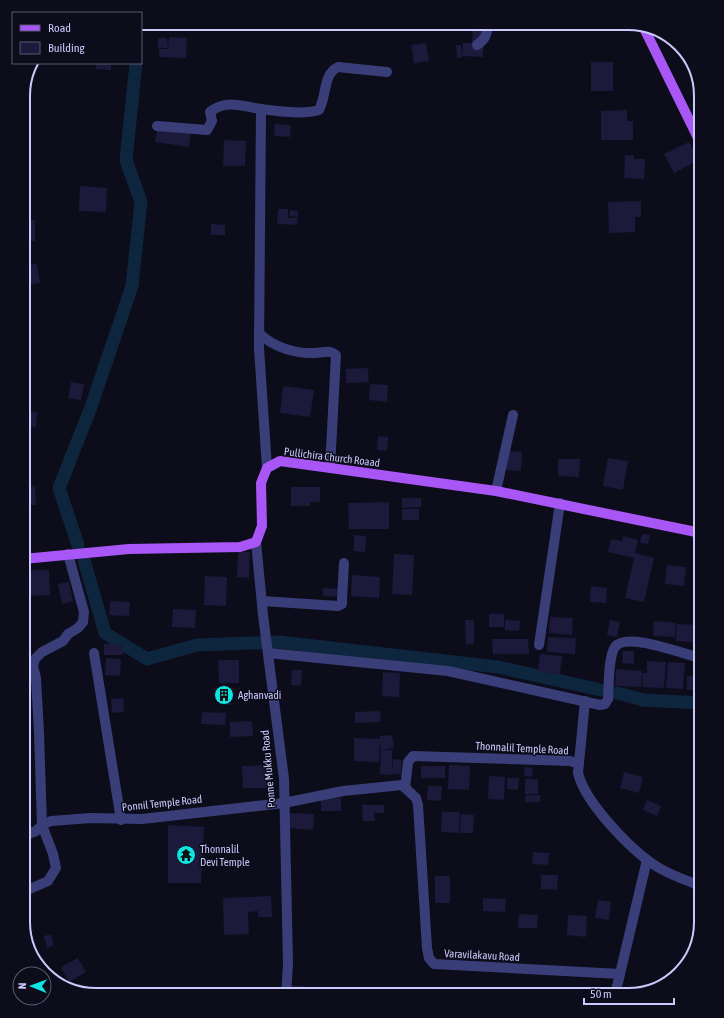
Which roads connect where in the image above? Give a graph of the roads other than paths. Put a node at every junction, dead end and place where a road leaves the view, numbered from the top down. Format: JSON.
{"nodes":[{"id":1,"x":487,"y":30,"type":"edge"},
{"id":2,"x":646,"y":32,"type":"edge"},
{"id":3,"x":477,"y":45,"type":"dead end"},
{"id":4,"x":387,"y":72,"type":"dead end"},
{"id":5,"x":261,"y":109,"type":"junction"},
{"id":6,"x":157,"y":126,"type":"dead end"},
{"id":7,"x":694,"y":130,"type":"edge"},
{"id":8,"x":259,"y":333,"type":"junction"},
{"id":9,"x":513,"y":415,"type":"dead end"},
{"id":10,"x":267,"y":468,"type":"junction"},
{"id":11,"x":330,"y":468,"type":"junction"},
{"id":12,"x":496,"y":491,"type":"junction"},
{"id":13,"x":560,"y":503,"type":"junction"},
{"id":14,"x":694,"y":532,"type":"edge"},
{"id":15,"x":256,"y":542,"type":"junction"},
{"id":16,"x":68,"y":554,"type":"junction"},
{"id":17,"x":30,"y":558,"type":"edge"},
{"id":18,"x":344,"y":563,"type":"dead end"},
{"id":19,"x":262,"y":601,"type":"junction"},
{"id":20,"x":539,"y":645,"type":"dead end"},
{"id":21,"x":94,"y":653,"type":"dead end"},
{"id":22,"x":268,"y":653,"type":"junction"},
{"id":23,"x":694,"y":656,"type":"edge"},
{"id":24,"x":585,"y":701,"type":"junction"},
{"id":25,"x":579,"y":764,"type":"junction"},
{"id":26,"x":404,"y":787,"type":"junction"},
{"id":27,"x":284,"y":803,"type":"junction"},
{"id":28,"x":121,"y":820,"type":"junction"},
{"id":29,"x":42,"y":825,"type":"junction"},
{"id":30,"x":30,"y":833,"type":"edge"},
{"id":31,"x":647,"y":860,"type":"junction"},
{"id":32,"x":694,"y":883,"type":"edge"},
{"id":33,"x":30,"y":889,"type":"edge"},
{"id":34,"x":620,"y":974,"type":"junction"},
{"id":35,"x":286,"y":988,"type":"edge"},
{"id":36,"x":617,"y":988,"type":"edge"}],
"edges":[{"from":1,"to":3,"type":"street"},
{"from":2,"to":7,"type":"main road"},
{"from":4,"to":5,"type":"street"},
{"from":5,"to":6,"type":"street"},
{"from":5,"to":8,"type":"street"},
{"from":8,"to":10,"type":"street"},
{"from":8,"to":11,"type":"street"},
{"from":9,"to":12,"type":"street"},
{"from":10,"to":11,"type":"main road","name":"Pullichira Church Roaad"},
{"from":10,"to":15,"type":"main road"},
{"from":11,"to":12,"type":"main road","name":"Pullichira Church Roaad"},
{"from":12,"to":13,"type":"main road","name":"Pullichira Church Roaad"},
{"from":13,"to":14,"type":"main road","name":"Pullichira Church Roaad"},
{"from":13,"to":20,"type":"street"},
{"from":15,"to":16,"type":"main road"},
{"from":15,"to":19,"type":"street","name":"Ponne Mukku Road"},
{"from":16,"to":17,"type":"main road"},
{"from":16,"to":29,"type":"street"},
{"from":18,"to":19,"type":"street"},
{"from":19,"to":22,"type":"street","name":"Ponne Mukku Road"},
{"from":21,"to":28,"type":"street"},
{"from":22,"to":24,"type":"street"},
{"from":22,"to":27,"type":"street","name":"Ponne Mukku Road"},
{"from":23,"to":24,"type":"street"},
{"from":24,"to":25,"type":"street"},
{"from":25,"to":26,"type":"street","name":"Thonnalil Temple Road"},
{"from":25,"to":31,"type":"street","name":"Thonnalil Temple Road"},
{"from":26,"to":27,"type":"street"},
{"from":26,"to":34,"type":"street","name":"Varavilakavu Road"},
{"from":27,"to":28,"type":"street","name":"Ponnil Temple Road"},
{"from":27,"to":35,"type":"street","name":"Ponne Mukku Road"},
{"from":28,"to":29,"type":"street","name":"Ponnil Temple Road"},
{"from":29,"to":30,"type":"street","name":"Ponnil Temple Road"},
{"from":29,"to":33,"type":"street"},
{"from":31,"to":32,"type":"street","name":"Thonnalil Temple Road"},
{"from":31,"to":34,"type":"street"},
{"from":34,"to":36,"type":"street"}]}
